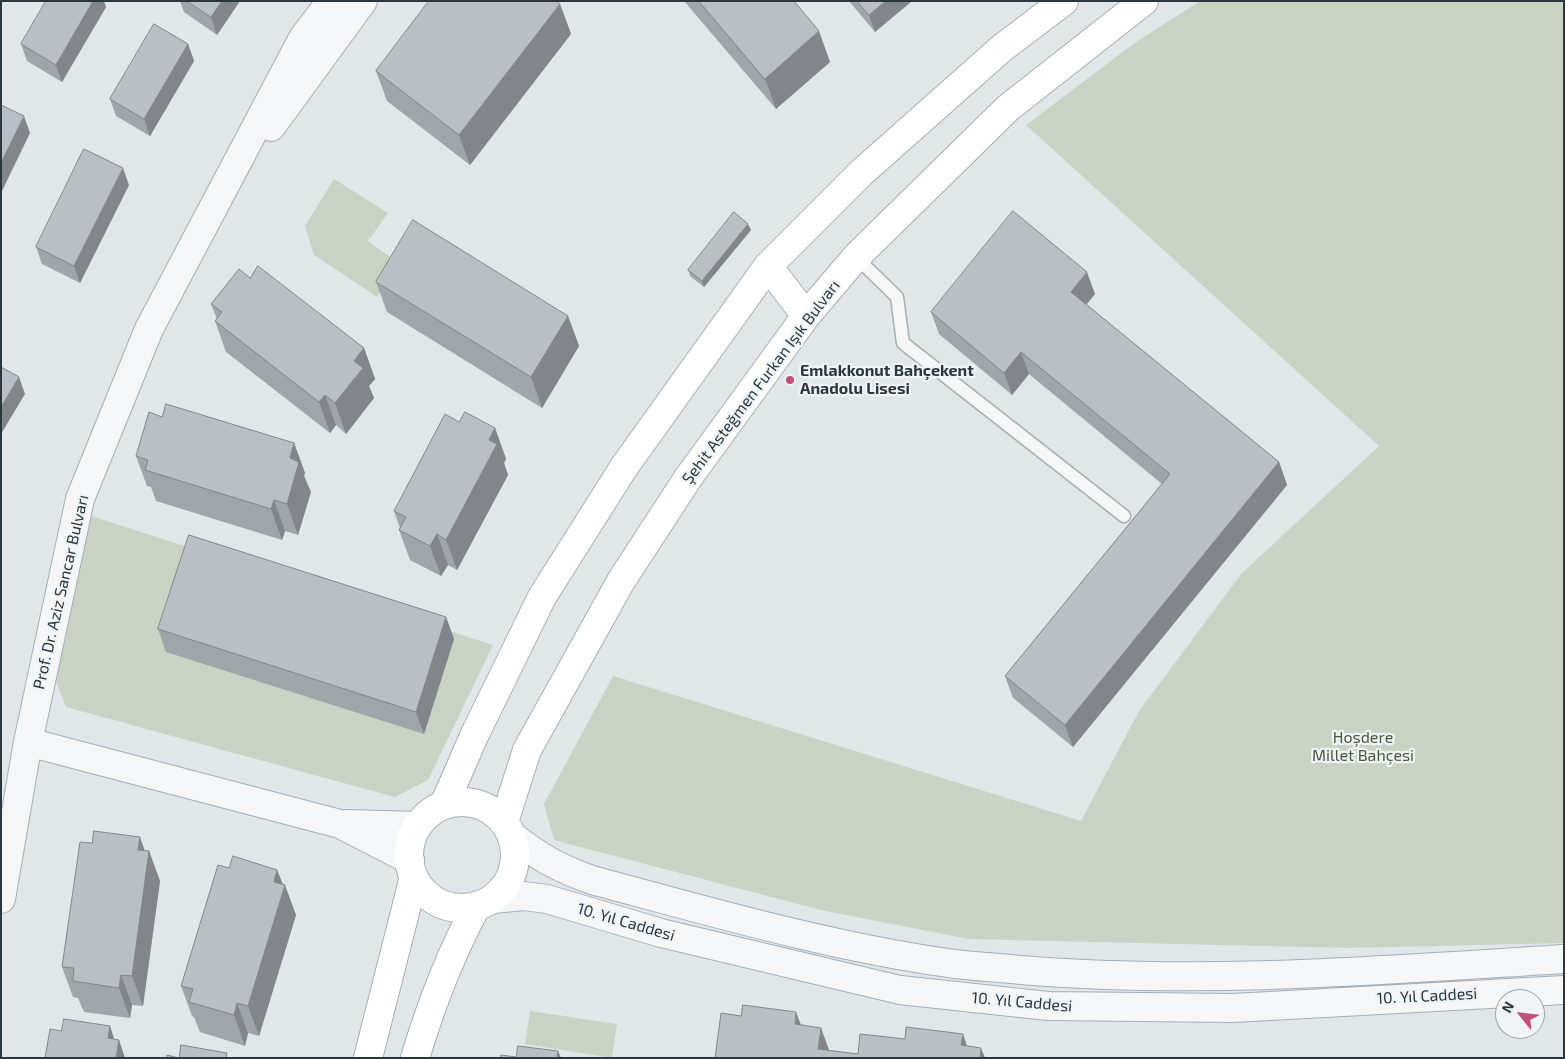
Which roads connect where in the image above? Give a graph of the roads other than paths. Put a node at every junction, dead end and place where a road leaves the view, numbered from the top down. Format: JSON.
{"nodes":[{"id":1,"x":331,"y":1,"type":"edge"},
{"id":2,"x":363,"y":1,"type":"edge"},
{"id":3,"x":1064,"y":1,"type":"edge"},
{"id":4,"x":1144,"y":1,"type":"edge"},
{"id":5,"x":223,"y":192,"type":"junction"},
{"id":6,"x":856,"y":257,"type":"junction"},
{"id":7,"x":768,"y":266,"type":"junction"},
{"id":8,"x":806,"y":316,"type":"junction"},
{"id":9,"x":1124,"y":516,"type":"dead end"},
{"id":10,"x":28,"y":742,"type":"junction"},
{"id":11,"x":444,"y":805,"type":"junction"},
{"id":12,"x":340,"y":824,"type":"junction"},
{"id":13,"x":418,"y":826,"type":"junction"},
{"id":14,"x":508,"y":829,"type":"junction"},
{"id":15,"x":412,"y":868,"type":"junction"},
{"id":16,"x":1,"y":899,"type":"edge"},
{"id":17,"x":484,"y":903,"type":"junction"},
{"id":18,"x":1564,"y":959,"type":"edge"},
{"id":19,"x":1564,"y":990,"type":"edge"},
{"id":20,"x":368,"y":1058,"type":"edge"},
{"id":21,"x":415,"y":1058,"type":"edge"}],
"edges":[{"from":1,"to":5,"type":"street","name":"Prof. Dr. Aziz Sancar Bulvarı"},
{"from":2,"to":5,"type":"street","name":"Prof. Dr. Aziz Sancar Bulvarı"},
{"from":3,"to":7,"type":"main road"},
{"from":4,"to":6,"type":"main road","name":"Şehit Asteğmen Furkan Işık Bulvarı"},
{"from":5,"to":10,"type":"street","name":"Prof. Dr. Aziz Sancar Bulvarı"},
{"from":6,"to":8,"type":"main road","name":"Şehit Asteğmen Furkan Işık Bulvarı"},
{"from":6,"to":9,"type":"lane"},
{"from":7,"to":8,"type":"main road"},
{"from":7,"to":11,"type":"main road"},
{"from":8,"to":14,"type":"main road","name":"Şehit Asteğmen Furkan Işık Bulvarı"},
{"from":10,"to":12,"type":"street"},
{"from":10,"to":16,"type":"street","name":"Prof. Dr. Aziz Sancar Bulvarı"},
{"from":11,"to":13,"type":"main road"},
{"from":11,"to":14,"type":"main road"},
{"from":12,"to":13,"type":"street"},
{"from":12,"to":15,"type":"street"},
{"from":13,"to":15,"type":"main road"},
{"from":14,"to":17,"type":"main road"},
{"from":14,"to":18,"type":"street","name":"10. Yıl Caddesi"},
{"from":15,"to":17,"type":"main road"},
{"from":15,"to":20,"type":"main road"},
{"from":17,"to":19,"type":"street","name":"10. Yıl Caddesi"},
{"from":17,"to":21,"type":"main road"}]}
